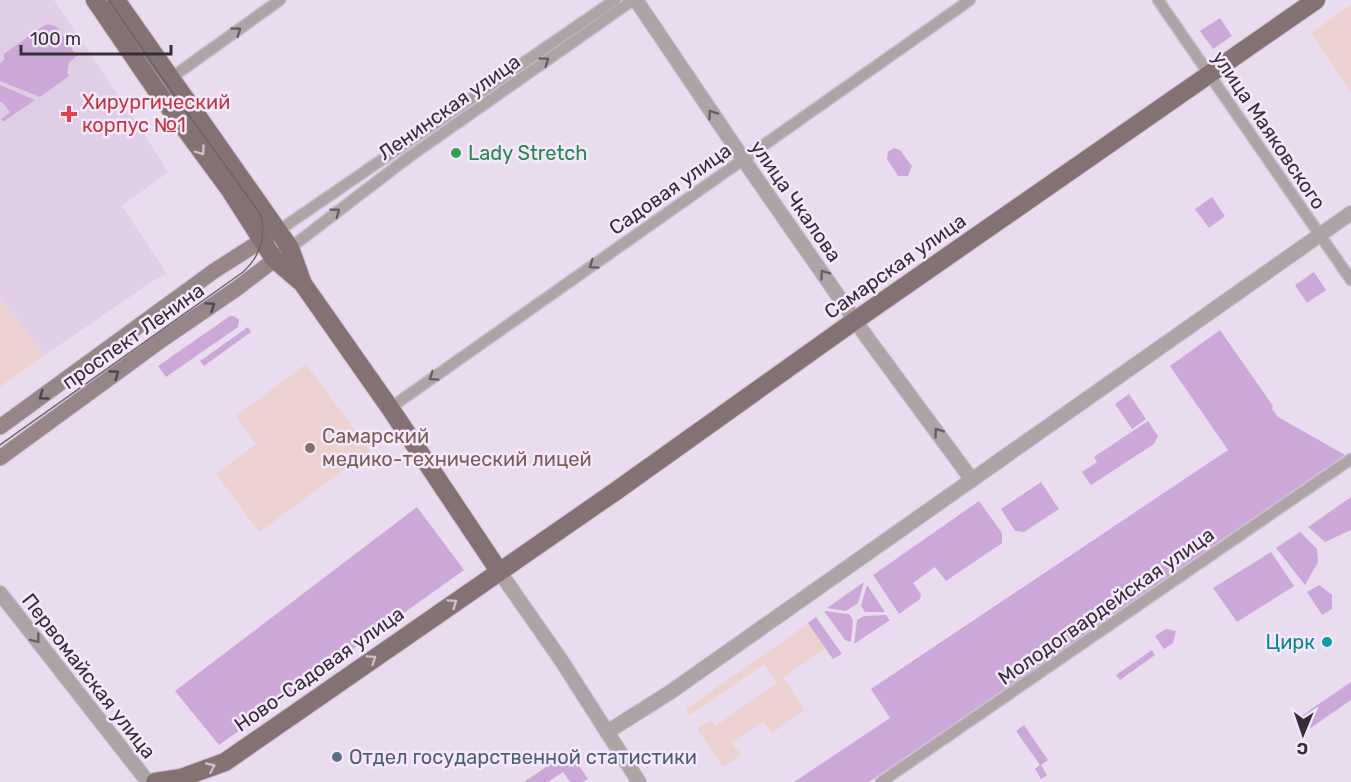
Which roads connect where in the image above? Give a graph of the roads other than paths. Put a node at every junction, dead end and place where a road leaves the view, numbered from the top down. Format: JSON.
{"nodes":[{"id":1,"x":95,"y":0,"type":"edge"},
{"id":2,"x":116,"y":0,"type":"edge"},
{"id":3,"x":280,"y":0,"type":"edge"},
{"id":4,"x":615,"y":0,"type":"edge"},
{"id":5,"x":634,"y":0,"type":"edge"},
{"id":6,"x":970,"y":0,"type":"edge"},
{"id":7,"x":1158,"y":0,"type":"edge"},
{"id":8,"x":1316,"y":0,"type":"edge"},
{"id":9,"x":1209,"y":74,"type":"junction"},
{"id":10,"x":163,"y":83,"type":"junction"},
{"id":11,"x":744,"y":159,"type":"junction"},
{"id":12,"x":1351,"y":213,"type":"edge"},
{"id":13,"x":278,"y":231,"type":"junction"},
{"id":14,"x":1320,"y":235,"type":"junction"},
{"id":15,"x":261,"y":240,"type":"junction"},
{"id":16,"x":290,"y":248,"type":"junction"},
{"id":17,"x":274,"y":259,"type":"junction"},
{"id":18,"x":1351,"y":280,"type":"edge"},
{"id":19,"x":303,"y":284,"type":"junction"},
{"id":20,"x":856,"y":320,"type":"junction"},
{"id":21,"x":390,"y":408,"type":"junction"},
{"id":22,"x":0,"y":426,"type":"edge"},
{"id":23,"x":0,"y":458,"type":"edge"},
{"id":24,"x":1351,"y":459,"type":"edge"},
{"id":25,"x":972,"y":480,"type":"junction"},
{"id":26,"x":500,"y":571,"type":"junction"},
{"id":27,"x":0,"y":593,"type":"edge"},
{"id":28,"x":607,"y":732,"type":"junction"},
{"id":29,"x":148,"y":782,"type":"edge"},
{"id":30,"x":154,"y":782,"type":"edge"},
{"id":31,"x":639,"y":782,"type":"edge"},
{"id":32,"x":881,"y":782,"type":"edge"}],
"edges":[{"from":1,"to":10,"type":"main road"},
{"from":2,"to":10,"type":"main road"},
{"from":10,"to":3,"type":"street","one_way":true},
{"from":4,"to":13,"type":"street","name":"Ленинская улица"},
{"from":11,"to":5,"type":"street","name":"улица Чкалова","one_way":true},
{"from":16,"to":5,"type":"street","name":"Ленинская улица","one_way":true},
{"from":6,"to":11,"type":"street","name":"Садовая улица"},
{"from":7,"to":9,"type":"street","name":"улица Маяковского"},
{"from":8,"to":9,"type":"main road","name":"Самарская улица"},
{"from":9,"to":14,"type":"street","name":"улица Маяковского"},
{"from":9,"to":20,"type":"main road","name":"Самарская улица"},
{"from":10,"to":13,"type":"main road"},
{"from":10,"to":15,"type":"main road","one_way":true},
{"from":20,"to":11,"type":"street","name":"улица Чкалова","one_way":true},
{"from":11,"to":21,"type":"street","name":"Садовая улица","one_way":true},
{"from":12,"to":14,"type":"street"},
{"from":13,"to":15,"type":"main road","name":"проспект Ленина"},
{"from":13,"to":16,"type":"main road"},
{"from":14,"to":18,"type":"street","name":"улица Маяковского"},
{"from":14,"to":25,"type":"street"},
{"from":15,"to":17,"type":"main road"},
{"from":15,"to":22,"type":"main road","name":"проспект Ленина","one_way":true},
{"from":16,"to":17,"type":"main road","name":"проспект Ленина"},
{"from":16,"to":19,"type":"main road"},
{"from":17,"to":19,"type":"main road"},
{"from":23,"to":17,"type":"main road","name":"проспект Ленина","one_way":true},
{"from":19,"to":21,"type":"main road"},
{"from":25,"to":20,"type":"street","name":"улица Чкалова","one_way":true},
{"from":20,"to":26,"type":"main road","name":"Самарская улица"},
{"from":21,"to":26,"type":"main road"},
{"from":24,"to":32,"type":"street","name":"Молодогвардейская улица"},
{"from":25,"to":28,"type":"street"},
{"from":26,"to":28,"type":"street"},
{"from":30,"to":26,"type":"main road","name":"Ново-Садовая улица","one_way":true},
{"from":27,"to":29,"type":"street","name":"Первомайская улица","one_way":true},
{"from":28,"to":31,"type":"street"}]}
